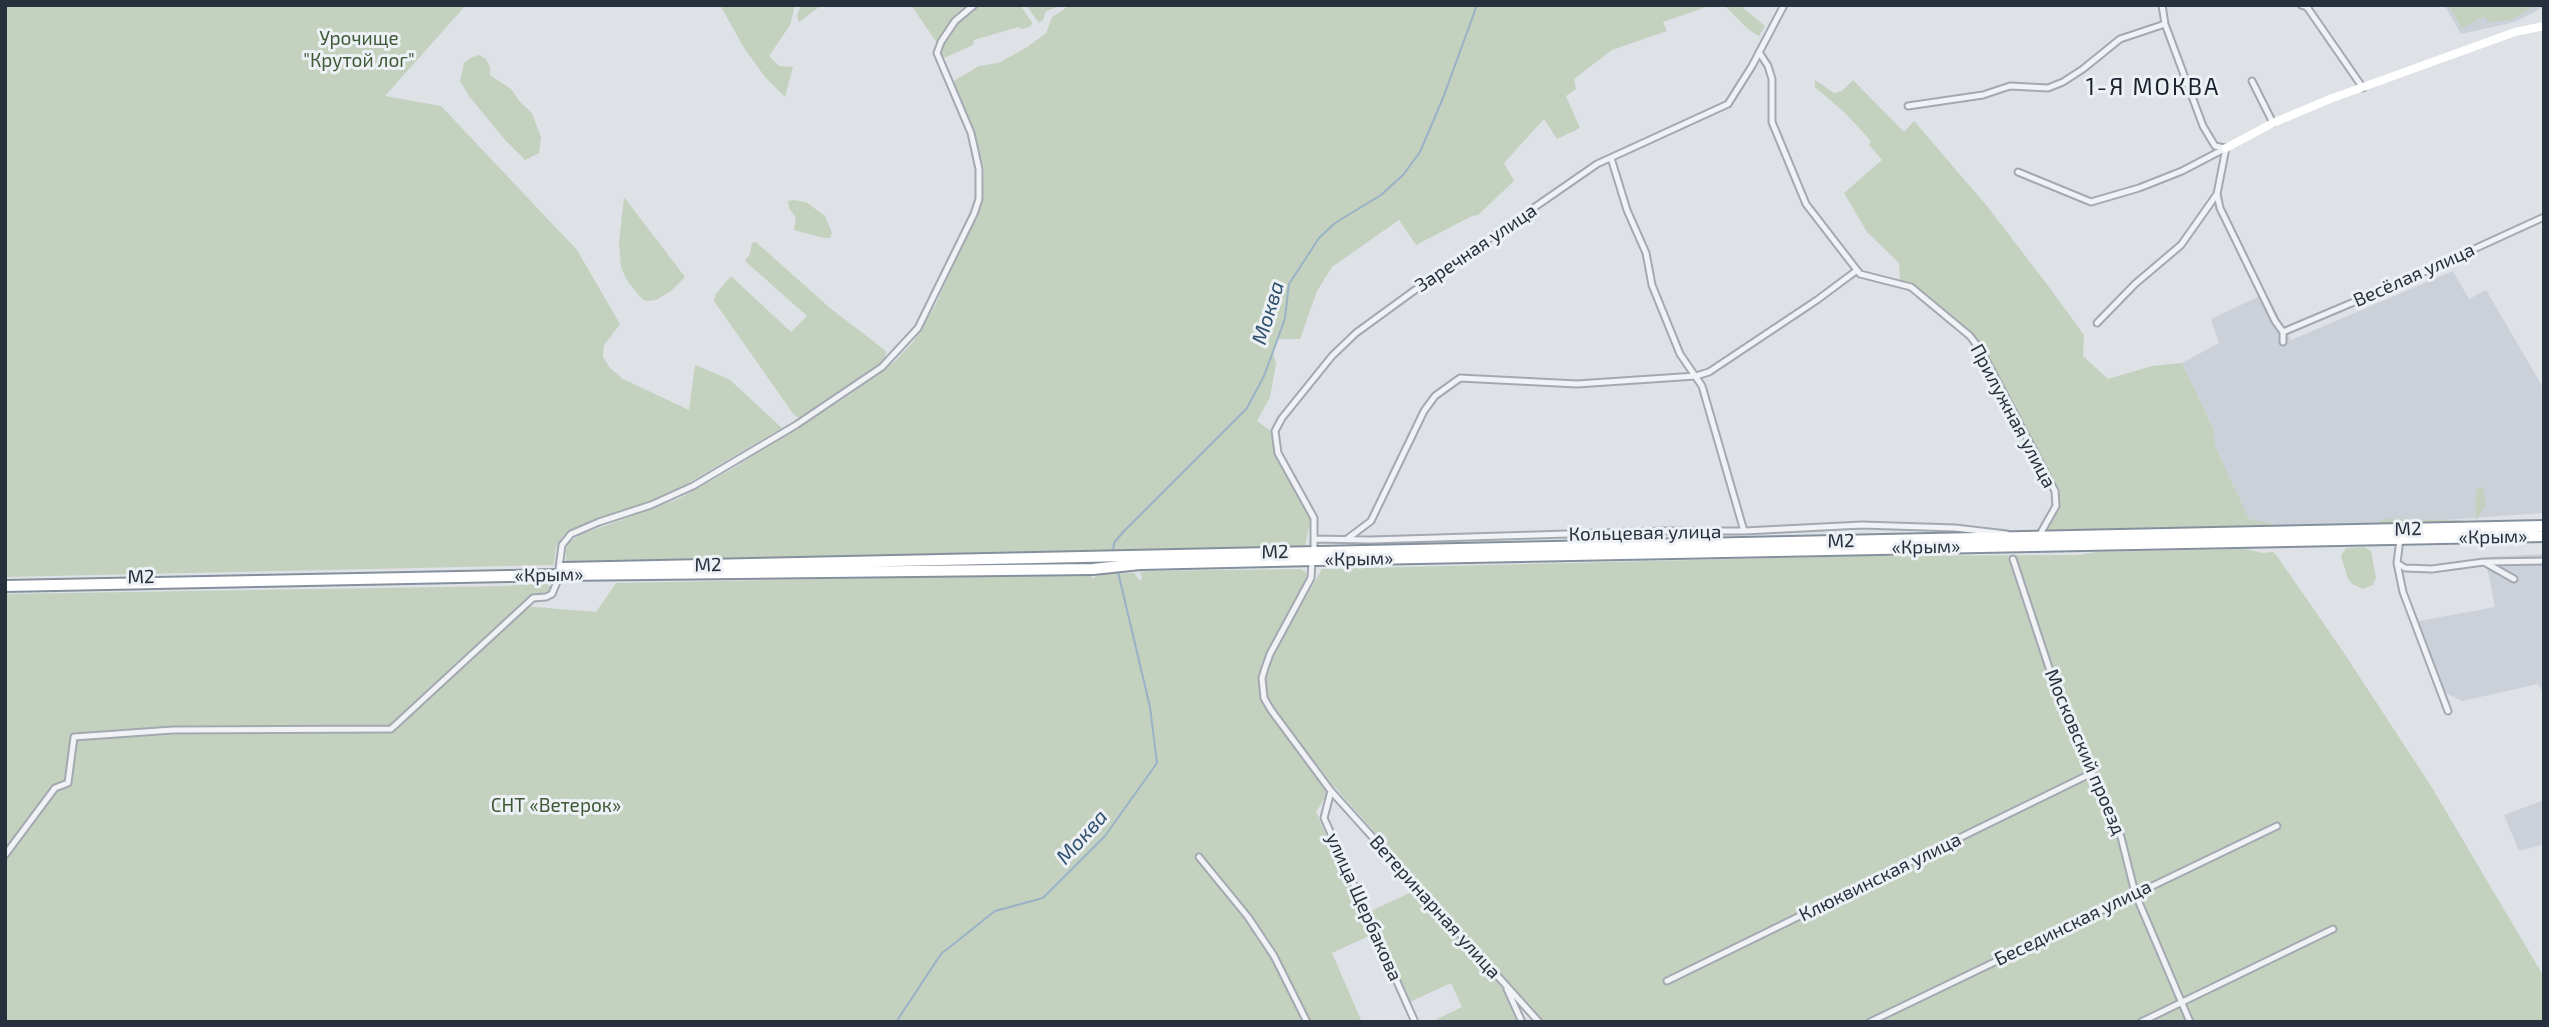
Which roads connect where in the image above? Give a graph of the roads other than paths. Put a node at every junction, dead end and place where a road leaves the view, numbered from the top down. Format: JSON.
{"nodes":[{"id":1,"x":974,"y":5,"type":"edge"},
{"id":2,"x":1784,"y":5,"type":"edge"},
{"id":3,"x":2162,"y":5,"type":"edge"},
{"id":4,"x":2305,"y":6,"type":"edge"},
{"id":5,"x":2165,"y":24,"type":"junction"},
{"id":6,"x":2544,"y":26,"type":"edge"},
{"id":7,"x":1759,"y":52,"type":"junction"},
{"id":8,"x":2252,"y":80,"type":"dead end"},
{"id":9,"x":2363,"y":88,"type":"junction"},
{"id":10,"x":1908,"y":106,"type":"dead end"},
{"id":11,"x":2273,"y":123,"type":"junction"},
{"id":12,"x":2226,"y":148,"type":"junction"},
{"id":13,"x":1611,"y":158,"type":"junction"},
{"id":14,"x":2018,"y":172,"type":"dead end"},
{"id":15,"x":2217,"y":194,"type":"junction"},
{"id":16,"x":2544,"y":217,"type":"edge"},
{"id":17,"x":1856,"y":271,"type":"junction"},
{"id":18,"x":2097,"y":323,"type":"dead end"},
{"id":19,"x":2283,"y":332,"type":"junction"},
{"id":20,"x":2283,"y":342,"type":"dead end"},
{"id":21,"x":1696,"y":376,"type":"junction"},
{"id":22,"x":2544,"y":526,"type":"edge"},
{"id":23,"x":1744,"y":531,"type":"junction"},
{"id":24,"x":2012,"y":536,"type":"junction"},
{"id":25,"x":2039,"y":536,"type":"junction"},
{"id":26,"x":2544,"y":536,"type":"edge"},
{"id":27,"x":1314,"y":539,"type":"junction"},
{"id":28,"x":1347,"y":539,"type":"junction"},
{"id":29,"x":2400,"y":539,"type":"junction"},
{"id":30,"x":1313,"y":556,"type":"junction"},
{"id":31,"x":2013,"y":559,"type":"dead end"},
{"id":32,"x":2544,"y":561,"type":"edge"},
{"id":33,"x":2484,"y":562,"type":"junction"},
{"id":34,"x":2398,"y":563,"type":"junction"},
{"id":35,"x":559,"y":571,"type":"junction"},
{"id":36,"x":5,"y":579,"type":"edge"},
{"id":37,"x":2514,"y":579,"type":"dead end"},
{"id":38,"x":5,"y":586,"type":"edge"},
{"id":39,"x":2448,"y":711,"type":"dead end"},
{"id":40,"x":2092,"y":773,"type":"junction"},
{"id":41,"x":1331,"y":791,"type":"junction"},
{"id":42,"x":2277,"y":826,"type":"dead end"},
{"id":43,"x":5,"y":855,"type":"edge"},
{"id":44,"x":1199,"y":857,"type":"dead end"},
{"id":45,"x":2135,"y":893,"type":"junction"},
{"id":46,"x":2333,"y":929,"type":"dead end"},
{"id":47,"x":1667,"y":981,"type":"dead end"},
{"id":48,"x":1506,"y":985,"type":"junction"},
{"id":49,"x":2180,"y":1003,"type":"junction"},
{"id":50,"x":1307,"y":1022,"type":"edge"},
{"id":51,"x":1415,"y":1022,"type":"edge"},
{"id":52,"x":1522,"y":1022,"type":"edge"},
{"id":53,"x":1539,"y":1022,"type":"edge"},
{"id":54,"x":1870,"y":1022,"type":"edge"},
{"id":55,"x":2141,"y":1022,"type":"edge"},
{"id":56,"x":2190,"y":1022,"type":"edge"}],
"edges":[{"from":1,"to":35,"type":"street"},
{"from":2,"to":7,"type":"street","name":"Заречная улица"},
{"from":3,"to":5,"type":"street"},
{"from":4,"to":9,"type":"street"},
{"from":5,"to":10,"type":"street"},
{"from":5,"to":12,"type":"street"},
{"from":6,"to":9,"type":"street"},
{"from":7,"to":13,"type":"street","name":"Заречная улица"},
{"from":7,"to":17,"type":"street"},
{"from":8,"to":11,"type":"street"},
{"from":9,"to":11,"type":"street"},
{"from":11,"to":12,"type":"street"},
{"from":12,"to":14,"type":"street"},
{"from":12,"to":15,"type":"street"},
{"from":13,"to":21,"type":"street","name":"Кольцевая улица"},
{"from":13,"to":27,"type":"street","name":"Заречная улица"},
{"from":15,"to":18,"type":"street"},
{"from":15,"to":19,"type":"street"},
{"from":16,"to":19,"type":"street","name":"Весёлая улица"},
{"from":17,"to":21,"type":"street"},
{"from":17,"to":25,"type":"street","name":"Прилужная улица"},
{"from":19,"to":20,"type":"street"},
{"from":21,"to":23,"type":"street","name":"Кольцевая улица"},
{"from":21,"to":28,"type":"street"},
{"from":22,"to":25,"type":"highway","name":"М2"},
{"from":23,"to":24,"type":"street"},
{"from":23,"to":28,"type":"street","name":"Кольцевая улица"},
{"from":24,"to":25,"type":"highway","name":"М2"},
{"from":24,"to":30,"type":"highway","name":"М2"},
{"from":26,"to":29,"type":"highway","name":"«Крым»"},
{"from":27,"to":28,"type":"street","name":"Кольцевая улица"},
{"from":27,"to":30,"type":"street","name":"Заречная улица"},
{"from":29,"to":34,"type":"street"},
{"from":29,"to":35,"type":"highway","name":"«Крым»"},
{"from":30,"to":35,"type":"highway","name":"М2"},
{"from":30,"to":41,"type":"street","name":"Ветеринарная улица"},
{"from":31,"to":40,"type":"street","name":"Московский проезд"},
{"from":32,"to":33,"type":"street"},
{"from":33,"to":34,"type":"street"},
{"from":33,"to":37,"type":"street"},
{"from":34,"to":39,"type":"street"},
{"from":35,"to":36,"type":"highway","name":"М2"},
{"from":35,"to":38,"type":"highway","name":"«Крым»"},
{"from":35,"to":43,"type":"street"},
{"from":40,"to":45,"type":"street","name":"Московский проезд"},
{"from":40,"to":47,"type":"street","name":"Клюквинская улица"},
{"from":41,"to":48,"type":"street","name":"Ветеринарная улица"},
{"from":41,"to":51,"type":"street","name":"улица Щербакова"},
{"from":42,"to":45,"type":"street","name":"Бесединская улица"},
{"from":44,"to":50,"type":"street"},
{"from":45,"to":49,"type":"street","name":"Московский проезд"},
{"from":45,"to":54,"type":"street","name":"Бесединская улица"},
{"from":46,"to":49,"type":"street"},
{"from":48,"to":52,"type":"street"},
{"from":48,"to":53,"type":"street","name":"Ветеринарная улица"},
{"from":49,"to":55,"type":"street"},
{"from":49,"to":56,"type":"street","name":"Московский проезд"}]}
